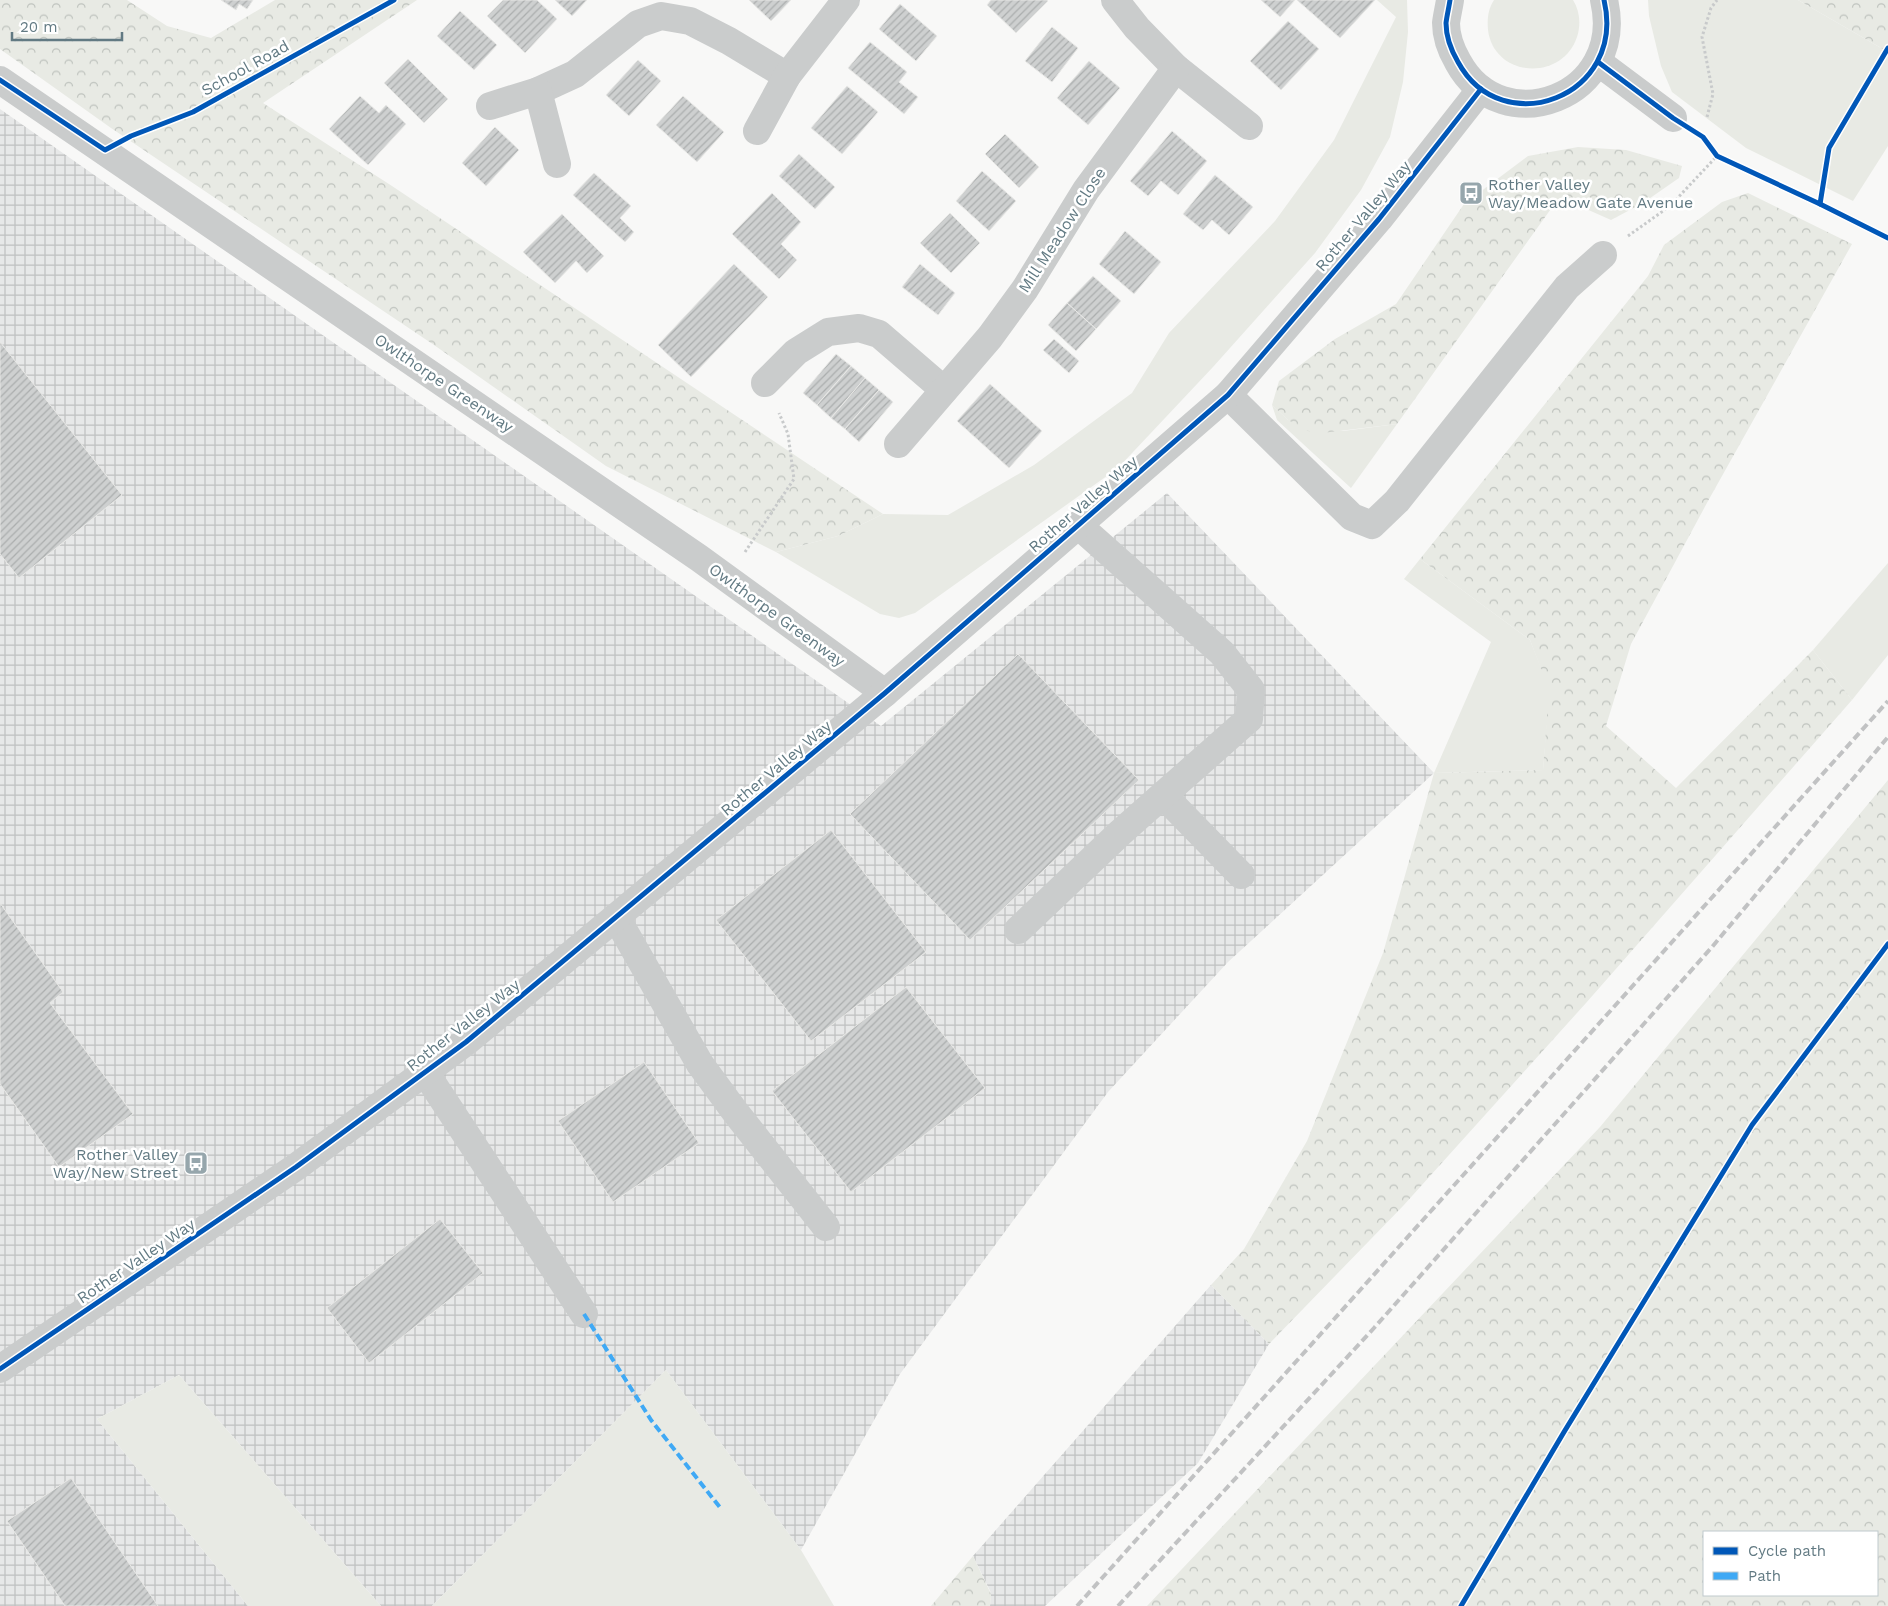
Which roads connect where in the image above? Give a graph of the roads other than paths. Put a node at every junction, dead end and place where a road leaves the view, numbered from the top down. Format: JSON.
{"nodes":[{"id":1,"x":846,"y":0,"type":"edge"},
{"id":2,"x":1115,"y":0,"type":"edge"},
{"id":3,"x":1450,"y":0,"type":"edge"},
{"id":4,"x":1604,"y":0,"type":"edge"},
{"id":5,"x":655,"y":8,"type":"edge"},
{"id":6,"x":1598,"y":62,"type":"junction"},
{"id":7,"x":1176,"y":68,"type":"junction"},
{"id":8,"x":787,"y":76,"type":"junction"},
{"id":9,"x":0,"y":80,"type":"edge"},
{"id":10,"x":1481,"y":90,"type":"junction"},
{"id":11,"x":538,"y":91,"type":"junction"},
{"id":12,"x":490,"y":106,"type":"dead end"},
{"id":13,"x":1673,"y":118,"type":"dead end"},
{"id":14,"x":1249,"y":126,"type":"dead end"},
{"id":15,"x":757,"y":131,"type":"dead end"},
{"id":16,"x":557,"y":164,"type":"dead end"},
{"id":17,"x":1603,"y":254,"type":"road end"},
{"id":18,"x":765,"y":382,"type":"road end"},
{"id":19,"x":944,"y":390,"type":"junction"},
{"id":20,"x":1228,"y":395,"type":"junction"},
{"id":21,"x":898,"y":444,"type":"dead end"},
{"id":22,"x":1078,"y":525,"type":"junction"},
{"id":23,"x":885,"y":693,"type":"junction"},
{"id":24,"x":1163,"y":794,"type":"junction"},
{"id":25,"x":1241,"y":875,"type":"dead end"},
{"id":26,"x":616,"y":917,"type":"junction"},
{"id":27,"x":1018,"y":930,"type":"dead end"},
{"id":28,"x":425,"y":1072,"type":"junction"},
{"id":29,"x":826,"y":1227,"type":"dead end"},
{"id":30,"x":584,"y":1314,"type":"dead end"},
{"id":31,"x":0,"y":1369,"type":"edge"}],
"edges":[{"from":1,"to":8,"type":"street"},
{"from":2,"to":7,"type":"street"},
{"from":3,"to":10,"type":"street"},
{"from":4,"to":6,"type":"street"},
{"from":5,"to":8,"type":"street"},
{"from":5,"to":11,"type":"street"},
{"from":6,"to":10,"type":"street"},
{"from":6,"to":13,"type":"street"},
{"from":7,"to":14,"type":"street"},
{"from":7,"to":19,"type":"street","name":"Mill Meadow Close"},
{"from":8,"to":15,"type":"street"},
{"from":9,"to":23,"type":"street","name":"Owlthorpe Greenway"},
{"from":10,"to":20,"type":"street","name":"Rother Valley Way"},
{"from":11,"to":12,"type":"street"},
{"from":11,"to":16,"type":"street"},
{"from":17,"to":20,"type":"street"},
{"from":18,"to":19,"type":"street"},
{"from":19,"to":21,"type":"street","name":"Mill Meadow Close"},
{"from":20,"to":22,"type":"street","name":"Rother Valley Way"},
{"from":22,"to":23,"type":"street","name":"Rother Valley Way"},
{"from":22,"to":24,"type":"street"},
{"from":23,"to":26,"type":"street","name":"Rother Valley Way"},
{"from":24,"to":25,"type":"street"},
{"from":24,"to":27,"type":"street"},
{"from":26,"to":28,"type":"street","name":"Rother Valley Way"},
{"from":26,"to":29,"type":"street"},
{"from":28,"to":30,"type":"street"},
{"from":28,"to":31,"type":"street","name":"Rother Valley Way"}]}
